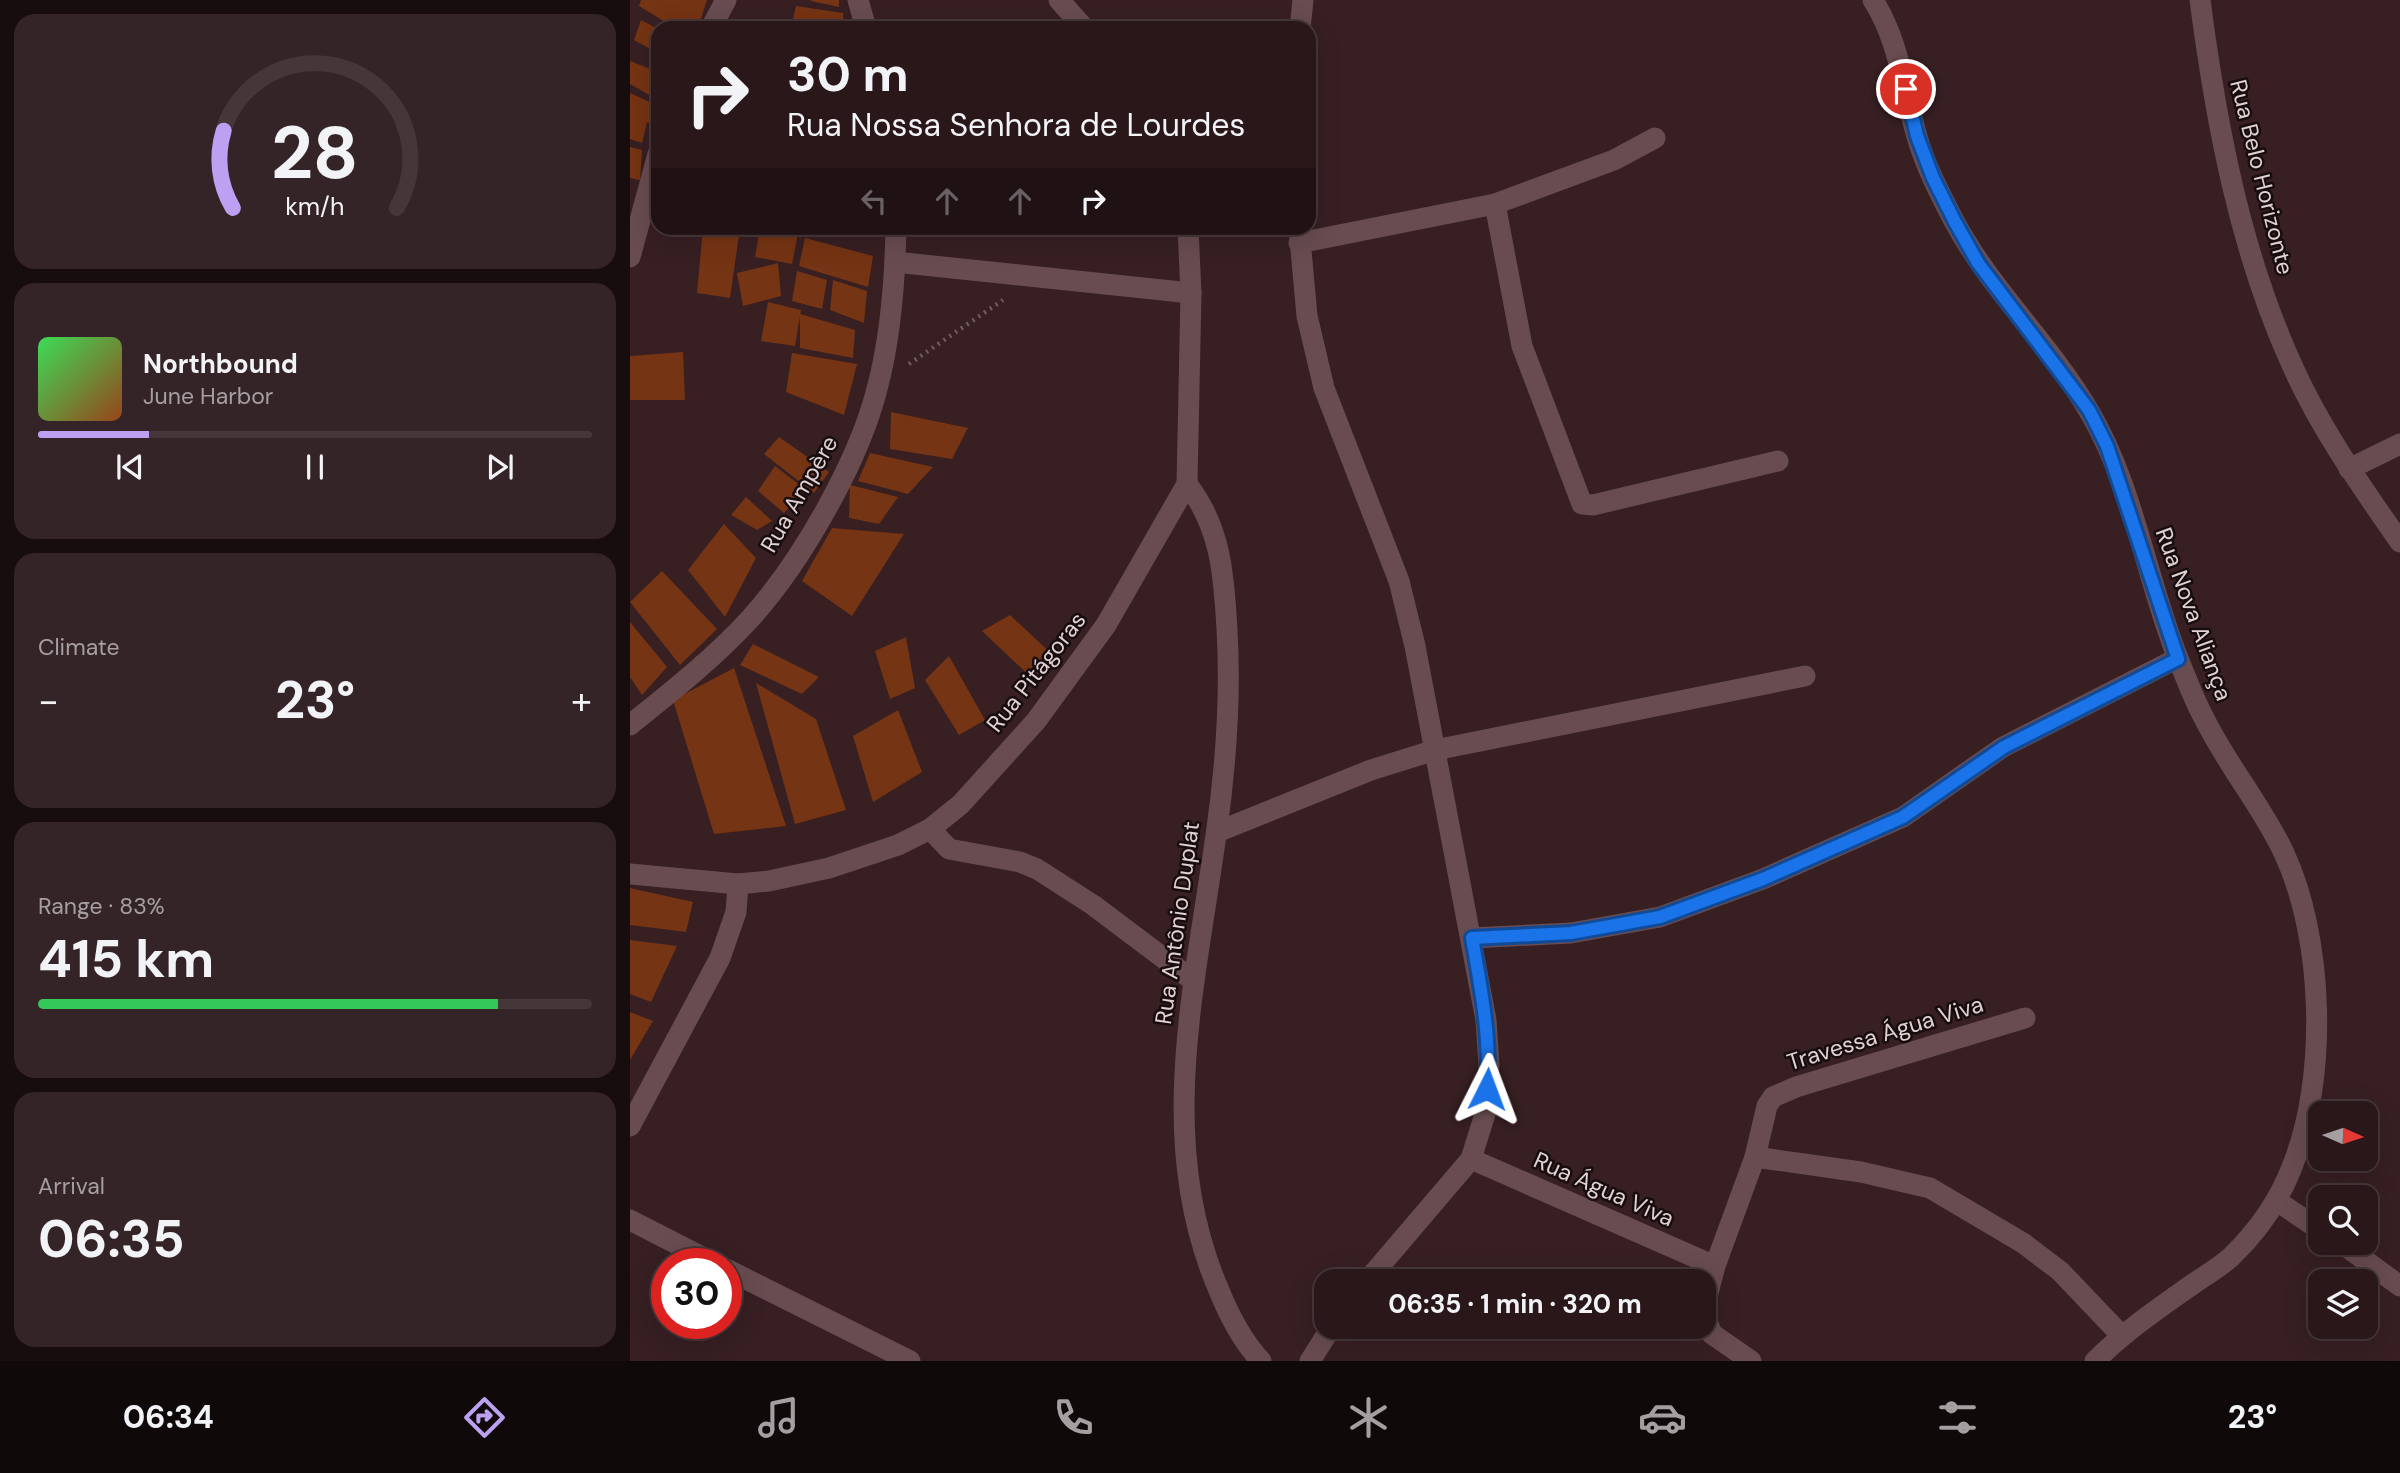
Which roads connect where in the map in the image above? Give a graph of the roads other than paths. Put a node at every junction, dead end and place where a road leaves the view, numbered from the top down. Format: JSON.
{"nodes":[{"id":1,"x":726,"y":0,"type":"edge"},
{"id":2,"x":859,"y":0,"type":"edge"},
{"id":3,"x":1059,"y":0,"type":"edge"},
{"id":4,"x":1303,"y":0,"type":"edge"},
{"id":5,"x":1873,"y":0,"type":"edge"},
{"id":6,"x":2200,"y":0,"type":"edge"},
{"id":7,"x":715,"y":21,"type":"edge"},
{"id":8,"x":864,"y":21,"type":"edge"},
{"id":9,"x":1078,"y":21,"type":"edge"},
{"id":10,"x":1301,"y":21,"type":"edge"},
{"id":11,"x":1655,"y":138,"type":"dead end"},
{"id":12,"x":651,"y":180,"type":"edge"},
{"id":13,"x":1495,"y":204,"type":"junction"},
{"id":14,"x":1316,"y":232,"type":"edge"},
{"id":15,"x":896,"y":235,"type":"edge"},
{"id":16,"x":1188,"y":235,"type":"edge"},
{"id":17,"x":1299,"y":235,"type":"edge"},
{"id":18,"x":630,"y":257,"type":"edge"},
{"id":19,"x":895,"y":262,"type":"junction"},
{"id":20,"x":1191,"y":293,"type":"junction"},
{"id":21,"x":2400,"y":444,"type":"edge"},
{"id":22,"x":1778,"y":461,"type":"dead end"},
{"id":23,"x":2349,"y":469,"type":"junction"},
{"id":24,"x":1187,"y":484,"type":"junction"},
{"id":25,"x":2400,"y":542,"type":"edge"},
{"id":26,"x":2178,"y":659,"type":"junction"},
{"id":27,"x":1805,"y":676,"type":"dead end"},
{"id":28,"x":630,"y":726,"type":"edge"},
{"id":29,"x":1434,"y":750,"type":"junction"},
{"id":30,"x":930,"y":829,"type":"junction"},
{"id":31,"x":1217,"y":832,"type":"junction"},
{"id":32,"x":630,"y":874,"type":"edge"},
{"id":33,"x":738,"y":884,"type":"junction"},
{"id":34,"x":1472,"y":938,"type":"junction"},
{"id":35,"x":1194,"y":981,"type":"junction"},
{"id":36,"x":2025,"y":1018,"type":"dead end"},
{"id":37,"x":630,"y":1126,"type":"edge"},
{"id":38,"x":1755,"y":1157,"type":"junction"},
{"id":39,"x":1471,"y":1159,"type":"junction"},
{"id":40,"x":2277,"y":1201,"type":"junction"},
{"id":41,"x":630,"y":1220,"type":"edge"},
{"id":42,"x":2308,"y":1222,"type":"edge"},
{"id":43,"x":685,"y":1248,"type":"edge"},
{"id":44,"x":2358,"y":1255,"type":"edge"},
{"id":45,"x":1715,"y":1266,"type":"junction"},
{"id":46,"x":1377,"y":1269,"type":"edge"},
{"id":47,"x":1714,"y":1269,"type":"edge"},
{"id":48,"x":742,"y":1277,"type":"edge"},
{"id":49,"x":2400,"y":1286,"type":"edge"},
{"id":50,"x":2121,"y":1335,"type":"junction"},
{"id":51,"x":1716,"y":1337,"type":"edge"},
{"id":52,"x":1324,"y":1339,"type":"edge"},
{"id":53,"x":911,"y":1361,"type":"edge"},
{"id":54,"x":1261,"y":1361,"type":"edge"},
{"id":55,"x":1310,"y":1361,"type":"edge"},
{"id":56,"x":1751,"y":1361,"type":"edge"},
{"id":57,"x":2095,"y":1361,"type":"edge"}],
"edges":[{"from":1,"to":7,"type":"street"},
{"from":2,"to":8,"type":"street"},
{"from":3,"to":9,"type":"street"},
{"from":4,"to":10,"type":"street"},
{"from":5,"to":26,"type":"street","name":"Rua Nova Aliança"},
{"from":6,"to":23,"type":"street","name":"Rua Belo Horizonte"},
{"from":11,"to":13,"type":"street"},
{"from":12,"to":18,"type":"street"},
{"from":13,"to":14,"type":"street"},
{"from":13,"to":22,"type":"street"},
{"from":15,"to":19,"type":"street","name":"Rua Ampère"},
{"from":16,"to":20,"type":"street","name":"Rua Pitágoras"},
{"from":17,"to":29,"type":"street"},
{"from":19,"to":20,"type":"street"},
{"from":19,"to":28,"type":"street","name":"Rua Ampère"},
{"from":20,"to":24,"type":"street","name":"Rua Pitágoras"},
{"from":21,"to":23,"type":"street"},
{"from":23,"to":25,"type":"street","name":"Rua Belo Horizonte"},
{"from":24,"to":30,"type":"street","name":"Rua Pitágoras"},
{"from":24,"to":31,"type":"street","name":"Rua Antônio Duplat"},
{"from":26,"to":34,"type":"street"},
{"from":26,"to":40,"type":"street","name":"Rua Nova Aliança"},
{"from":27,"to":29,"type":"street"},
{"from":29,"to":31,"type":"street"},
{"from":29,"to":34,"type":"street"},
{"from":30,"to":33,"type":"street","name":"Rua Pitágoras"},
{"from":30,"to":35,"type":"street"},
{"from":31,"to":35,"type":"street","name":"Rua Antônio Duplat"},
{"from":32,"to":33,"type":"street","name":"Rua Pitágoras"},
{"from":33,"to":37,"type":"street"},
{"from":34,"to":39,"type":"street"},
{"from":35,"to":54,"type":"street","name":"Rua Antônio Duplat"},
{"from":36,"to":38,"type":"street","name":"Travessa Água Viva"},
{"from":38,"to":45,"type":"street","name":"Travessa Água Viva"},
{"from":38,"to":50,"type":"street"},
{"from":39,"to":45,"type":"street","name":"Rua Água Viva"},
{"from":39,"to":46,"type":"street"},
{"from":40,"to":42,"type":"street"},
{"from":40,"to":50,"type":"street","name":"Rua Nova Aliança"},
{"from":41,"to":43,"type":"street"},
{"from":44,"to":49,"type":"street"},
{"from":45,"to":47,"type":"street","name":"Travessa Água Viva"},
{"from":48,"to":53,"type":"street"},
{"from":50,"to":57,"type":"street","name":"Rua Nova Aliança"},
{"from":51,"to":56,"type":"street"},
{"from":52,"to":55,"type":"street"}]}
